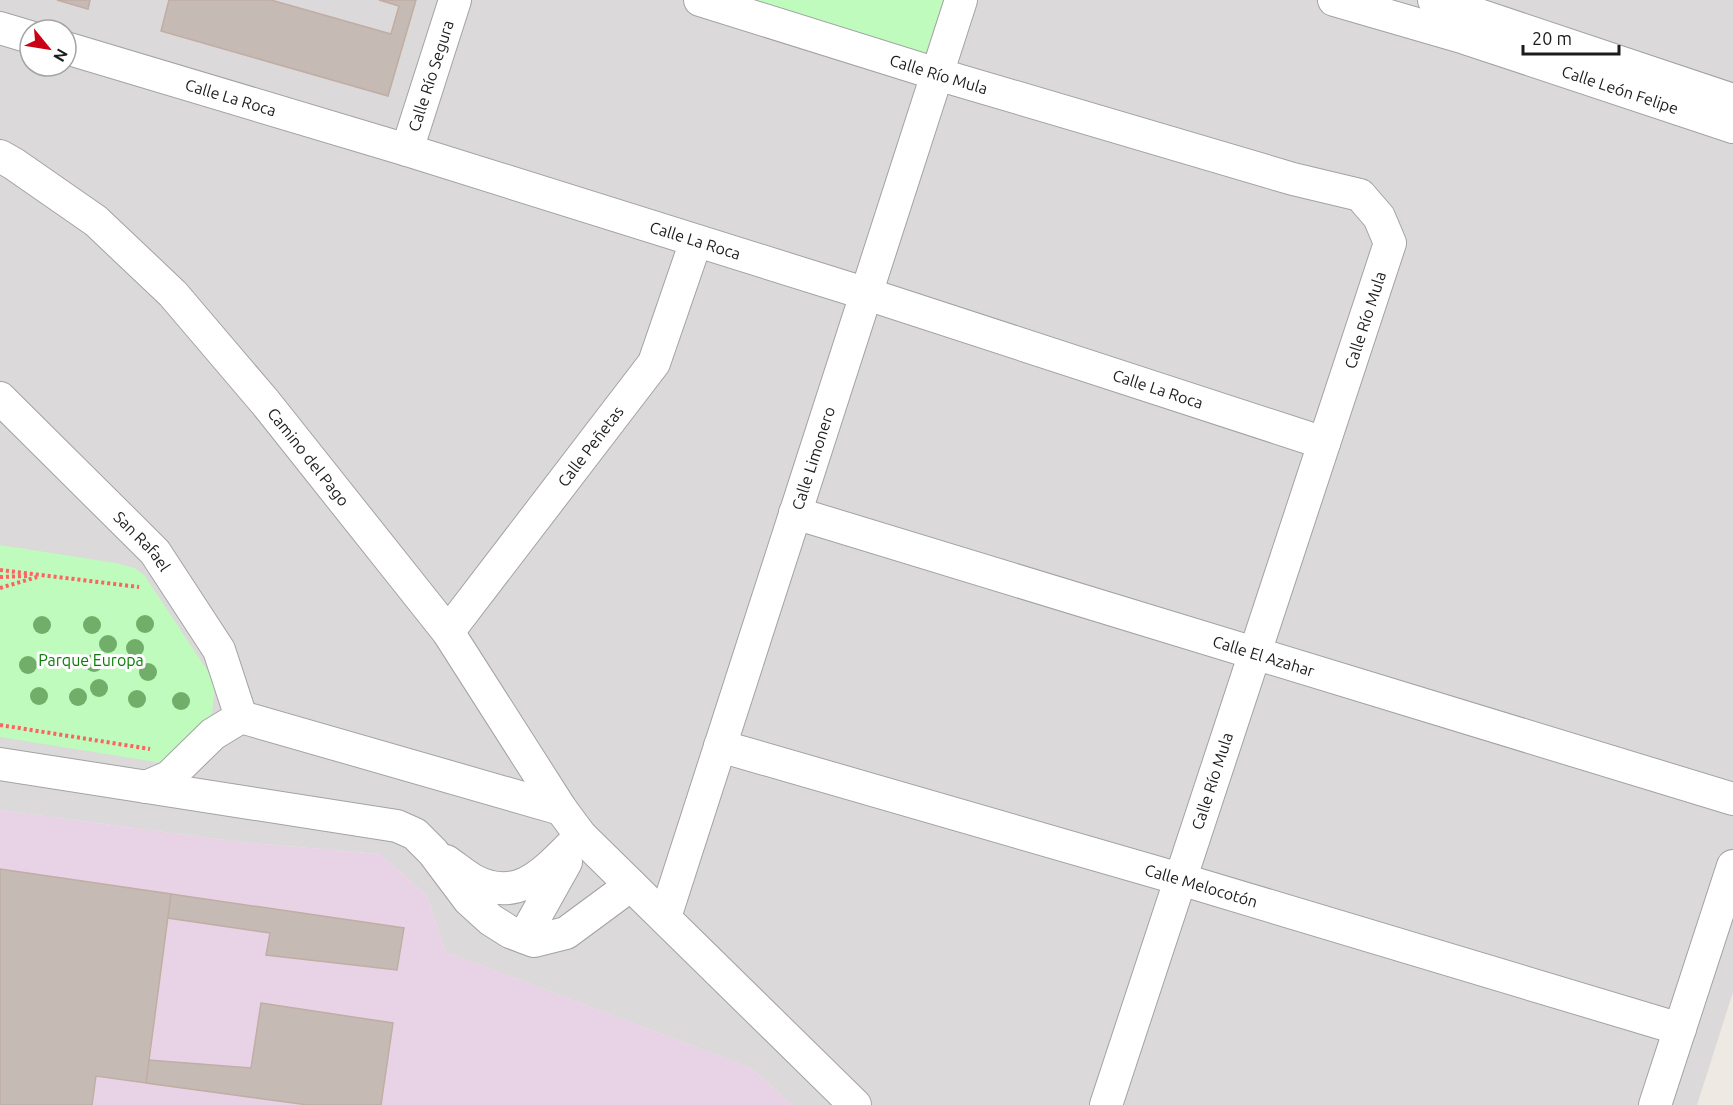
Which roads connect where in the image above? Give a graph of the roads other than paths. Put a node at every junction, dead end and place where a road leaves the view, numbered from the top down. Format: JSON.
{"nodes":[{"id":1,"x":455,"y":0,"type":"edge"},
{"id":2,"x":700,"y":0,"type":"edge"},
{"id":3,"x":961,"y":0,"type":"edge"},
{"id":4,"x":1335,"y":0,"type":"edge"},
{"id":5,"x":1434,"y":0,"type":"edge"},
{"id":6,"x":0,"y":28,"type":"edge"},
{"id":7,"x":18,"y":33,"type":"edge"},
{"id":8,"x":78,"y":52,"type":"edge"},
{"id":9,"x":937,"y":75,"type":"junction"},
{"id":10,"x":1733,"y":99,"type":"edge"},
{"id":11,"x":1733,"y":127,"type":"edge"},
{"id":12,"x":407,"y":150,"type":"junction"},
{"id":13,"x":0,"y":156,"type":"edge"},
{"id":14,"x":696,"y":240,"type":"junction"},
{"id":15,"x":867,"y":294,"type":"junction"},
{"id":16,"x":0,"y":398,"type":"edge"},
{"id":17,"x":1324,"y":443,"type":"junction"},
{"id":18,"x":795,"y":513,"type":"junction"},
{"id":19,"x":448,"y":632,"type":"junction"},
{"id":20,"x":1255,"y":653,"type":"junction"},
{"id":21,"x":241,"y":717,"type":"junction"},
{"id":22,"x":720,"y":746,"type":"junction"},
{"id":23,"x":0,"y":764,"type":"edge"},
{"id":24,"x":146,"y":787,"type":"junction"},
{"id":25,"x":1733,"y":799,"type":"edge"},
{"id":26,"x":561,"y":809,"type":"junction"},
{"id":27,"x":581,"y":836,"type":"junction"},
{"id":28,"x":433,"y":852,"type":"junction"},
{"id":29,"x":1733,"y":866,"type":"edge"},
{"id":30,"x":1180,"y":879,"type":"junction"},
{"id":31,"x":631,"y":885,"type":"junction"},
{"id":32,"x":665,"y":917,"type":"junction"},
{"id":33,"x":524,"y":937,"type":"junction"},
{"id":34,"x":1680,"y":1029,"type":"junction"},
{"id":35,"x":1110,"y":1104,"type":"edge"},
{"id":36,"x":855,"y":1105,"type":"edge"},
{"id":37,"x":1655,"y":1105,"type":"edge"}],
"edges":[{"from":1,"to":12,"type":"street","name":"Calle Río Segura"},
{"from":2,"to":9,"type":"street","name":"Calle Río Mula"},
{"from":3,"to":9,"type":"street","name":"Calle Limonero"},
{"from":4,"to":11,"type":"street","name":"Calle León Felipe"},
{"from":5,"to":10,"type":"street"},
{"from":6,"to":7,"type":"street"},
{"from":8,"to":12,"type":"street","name":"Calle La Roca"},
{"from":9,"to":15,"type":"street","name":"Calle Limonero"},
{"from":9,"to":17,"type":"street","name":"Calle Río Mula"},
{"from":12,"to":14,"type":"street","name":"Calle La Roca"},
{"from":13,"to":19,"type":"street","name":"Camino del Pago"},
{"from":14,"to":15,"type":"street","name":"Calle La Roca"},
{"from":14,"to":19,"type":"street","name":"Calle Peñetas"},
{"from":15,"to":17,"type":"street","name":"Calle La Roca"},
{"from":15,"to":18,"type":"street","name":"Calle Limonero"},
{"from":16,"to":21,"type":"street","name":"San Rafael"},
{"from":17,"to":20,"type":"street","name":"Calle Río Mula"},
{"from":18,"to":20,"type":"street","name":"Calle El Azahar"},
{"from":18,"to":22,"type":"street","name":"Calle Limonero"},
{"from":19,"to":26,"type":"street","name":"Camino del Pago"},
{"from":20,"to":25,"type":"street","name":"Calle El Azahar"},
{"from":20,"to":30,"type":"street","name":"Calle Río Mula"},
{"from":21,"to":24,"type":"street"},
{"from":21,"to":26,"type":"street"},
{"from":22,"to":30,"type":"street","name":"Calle Melocotón"},
{"from":22,"to":32,"type":"street","name":"Calle Limonero"},
{"from":23,"to":24,"type":"street"},
{"from":24,"to":28,"type":"street"},
{"from":26,"to":27,"type":"street","name":"Camino del Pago"},
{"from":27,"to":28,"type":"street"},
{"from":27,"to":31,"type":"street","name":"Camino del Pago"},
{"from":27,"to":33,"type":"street"},
{"from":28,"to":33,"type":"street"},
{"from":29,"to":34,"type":"street"},
{"from":30,"to":34,"type":"street","name":"Calle Melocotón"},
{"from":30,"to":35,"type":"street","name":"Calle Río Mula"},
{"from":31,"to":32,"type":"street","name":"Camino del Pago"},
{"from":31,"to":33,"type":"street"},
{"from":32,"to":36,"type":"street","name":"Camino del Pago"},
{"from":34,"to":37,"type":"street"}]}
